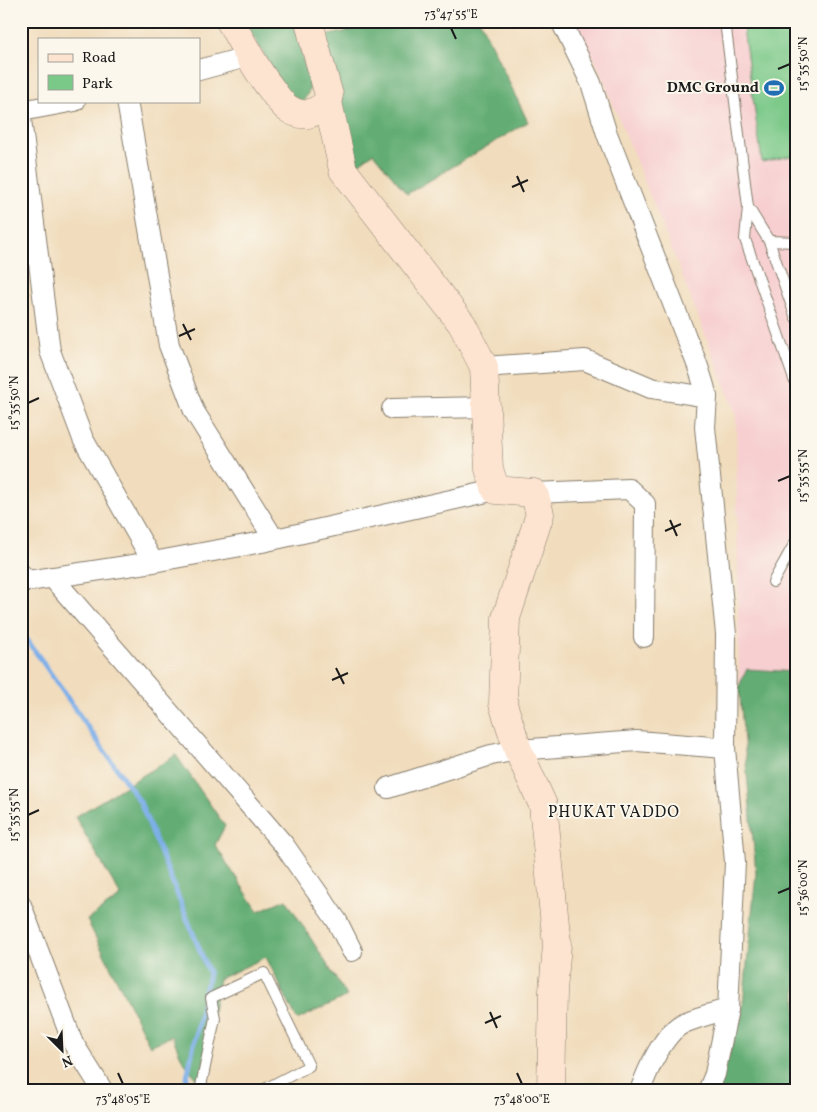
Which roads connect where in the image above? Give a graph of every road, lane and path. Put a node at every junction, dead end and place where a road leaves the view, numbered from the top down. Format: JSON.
{"nodes":[{"id":1,"x":230,"y":21,"type":"edge"},
{"id":2,"x":309,"y":21,"type":"edge"},
{"id":3,"x":561,"y":21,"type":"edge"},
{"id":4,"x":725,"y":21,"type":"edge"},
{"id":5,"x":250,"y":56,"type":"junction"},
{"id":6,"x":200,"y":70,"type":"edge"},
{"id":7,"x":70,"y":102,"type":"edge"},
{"id":8,"x":127,"y":102,"type":"edge"},
{"id":9,"x":328,"y":102,"type":"junction"},
{"id":10,"x":21,"y":111,"type":"edge"},
{"id":11,"x":21,"y":119,"type":"edge"},
{"id":12,"x":748,"y":207,"type":"junction"},
{"id":13,"x":768,"y":241,"type":"junction"},
{"id":14,"x":796,"y":242,"type":"edge"},
{"id":15,"x":796,"y":318,"type":"edge"},
{"id":16,"x":484,"y":367,"type":"junction"},
{"id":17,"x":796,"y":386,"type":"edge"},
{"id":18,"x":708,"y":396,"type":"junction"},
{"id":19,"x":486,"y":407,"type":"junction"},
{"id":20,"x":392,"y":409,"type":"dead end"},
{"id":21,"x":496,"y":490,"type":"junction"},
{"id":22,"x":534,"y":493,"type":"junction"},
{"id":23,"x":274,"y":539,"type":"junction"},
{"id":24,"x":796,"y":541,"type":"edge"},
{"id":25,"x":153,"y":562,"type":"junction"},
{"id":26,"x":21,"y":574,"type":"edge"},
{"id":27,"x":52,"y":577,"type":"junction"},
{"id":28,"x":773,"y":582,"type":"dead end"},
{"id":29,"x":644,"y":637,"type":"dead end"},
{"id":30,"x":725,"y":748,"type":"junction"},
{"id":31,"x":518,"y":750,"type":"junction"},
{"id":32,"x":388,"y":788,"type":"dead end"},
{"id":33,"x":21,"y":905,"type":"edge"},
{"id":34,"x":352,"y":951,"type":"dead end"},
{"id":35,"x":728,"y":1009,"type":"junction"},
{"id":36,"x":103,"y":1091,"type":"edge"},
{"id":37,"x":200,"y":1091,"type":"edge"},
{"id":38,"x":261,"y":1091,"type":"edge"},
{"id":39,"x":551,"y":1091,"type":"edge"},
{"id":40,"x":640,"y":1091,"type":"edge"},
{"id":41,"x":708,"y":1091,"type":"edge"}],
"edges":[{"from":1,"to":5,"type":"street"},
{"from":2,"to":9,"type":"street"},
{"from":3,"to":18,"type":"street"},
{"from":4,"to":12,"type":"lane"},
{"from":5,"to":6,"type":"street"},
{"from":5,"to":9,"type":"street"},
{"from":7,"to":10,"type":"street"},
{"from":8,"to":23,"type":"street"},
{"from":9,"to":16,"type":"street"},
{"from":11,"to":25,"type":"street"},
{"from":12,"to":13,"type":"lane"},
{"from":12,"to":17,"type":"lane"},
{"from":13,"to":14,"type":"lane"},
{"from":13,"to":15,"type":"lane"},
{"from":16,"to":18,"type":"street"},
{"from":16,"to":19,"type":"street"},
{"from":18,"to":30,"type":"street"},
{"from":19,"to":20,"type":"street"},
{"from":19,"to":21,"type":"street"},
{"from":21,"to":22,"type":"street"},
{"from":21,"to":23,"type":"street"},
{"from":22,"to":29,"type":"street"},
{"from":22,"to":31,"type":"street"},
{"from":23,"to":25,"type":"street"},
{"from":24,"to":28,"type":"lane"},
{"from":25,"to":27,"type":"street"},
{"from":26,"to":27,"type":"street"},
{"from":27,"to":34,"type":"street"},
{"from":30,"to":31,"type":"street"},
{"from":30,"to":35,"type":"street"},
{"from":31,"to":32,"type":"street"},
{"from":31,"to":39,"type":"street"},
{"from":33,"to":36,"type":"street"},
{"from":35,"to":40,"type":"street"},
{"from":35,"to":41,"type":"street"},
{"from":37,"to":38,"type":"lane"}]}
